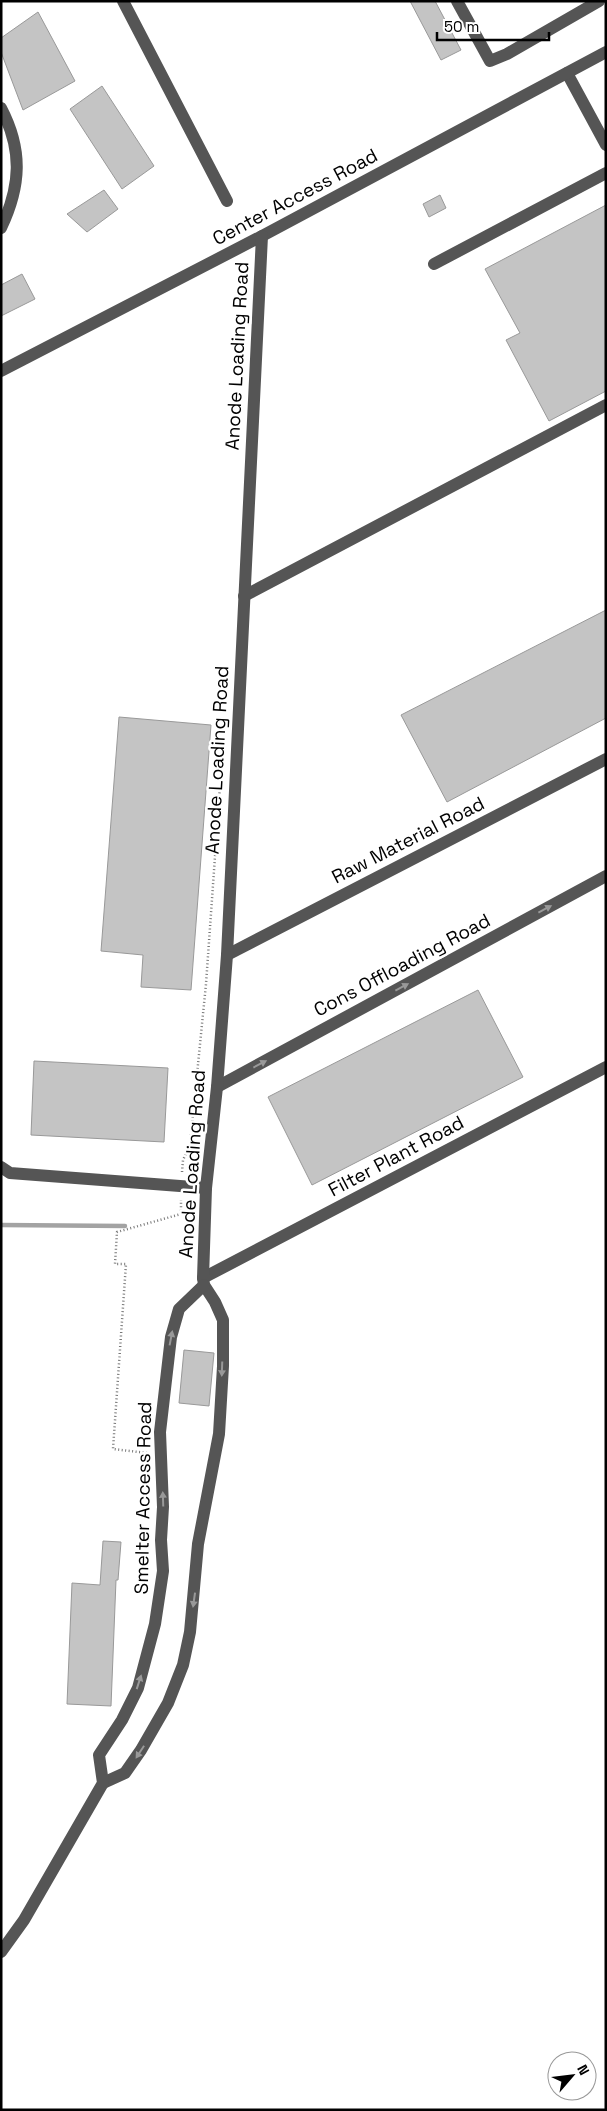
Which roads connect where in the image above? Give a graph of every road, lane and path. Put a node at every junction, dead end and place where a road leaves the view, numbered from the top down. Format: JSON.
{"nodes":[{"id":1,"x":123,"y":1,"type":"edge"},
{"id":2,"x":457,"y":1,"type":"edge"},
{"id":3,"x":599,"y":1,"type":"edge"},
{"id":4,"x":606,"y":52,"type":"edge"},
{"id":5,"x":567,"y":72,"type":"junction"},
{"id":6,"x":1,"y":108,"type":"edge"},
{"id":7,"x":606,"y":146,"type":"edge"},
{"id":8,"x":606,"y":173,"type":"edge"},
{"id":9,"x":227,"y":201,"type":"dead end"},
{"id":10,"x":1,"y":228,"type":"edge"},
{"id":11,"x":262,"y":236,"type":"junction"},
{"id":12,"x":434,"y":264,"type":"dead end"},
{"id":13,"x":1,"y":371,"type":"edge"},
{"id":14,"x":606,"y":405,"type":"edge"},
{"id":15,"x":244,"y":596,"type":"junction"},
{"id":16,"x":606,"y":759,"type":"edge"},
{"id":17,"x":220,"y":786,"type":"dead end"},
{"id":18,"x":606,"y":876,"type":"edge"},
{"id":19,"x":227,"y":955,"type":"junction"},
{"id":20,"x":606,"y":1067,"type":"edge"},
{"id":21,"x":217,"y":1087,"type":"junction"},
{"id":22,"x":1,"y":1168,"type":"edge"},
{"id":23,"x":182,"y":1186,"type":"junction"},
{"id":24,"x":206,"y":1188,"type":"junction"},
{"id":25,"x":203,"y":1282,"type":"junction"},
{"id":26,"x":161,"y":1454,"type":"junction"},
{"id":27,"x":103,"y":1783,"type":"junction"},
{"id":28,"x":1,"y":1952,"type":"edge"}],
"edges":[{"from":1,"to":9,"type":"lane"},
{"from":2,"to":3,"type":"lane"},
{"from":4,"to":5,"type":"lane","name":"Center Access Road"},
{"from":5,"to":7,"type":"lane"},
{"from":5,"to":11,"type":"lane","name":"Center Access Road"},
{"from":6,"to":10,"type":"lane"},
{"from":8,"to":12,"type":"lane"},
{"from":11,"to":13,"type":"lane","name":"Center Access Road"},
{"from":11,"to":15,"type":"lane","name":"Anode Loading Road"},
{"from":14,"to":15,"type":"lane"},
{"from":15,"to":19,"type":"lane","name":"Anode Loading Road"},
{"from":16,"to":19,"type":"lane","name":"Raw Material Road"},
{"from":17,"to":23,"type":"path"},
{"from":21,"to":18,"type":"lane","name":"Cons Offloading Road","one_way":true},
{"from":19,"to":21,"type":"lane","name":"Anode Loading Road"},
{"from":20,"to":25,"type":"lane","name":"Filter Plant Road"},
{"from":21,"to":24,"type":"lane","name":"Anode Loading Road"},
{"from":22,"to":23,"type":"lane"},
{"from":23,"to":24,"type":"lane"},
{"from":23,"to":26,"type":"path"},
{"from":24,"to":25,"type":"lane","name":"Anode Loading Road"},
{"from":26,"to":25,"type":"lane","name":"Smelter Access Road","one_way":true},
{"from":25,"to":27,"type":"lane","one_way":true},
{"from":27,"to":26,"type":"lane","name":"Smelter Access Road","one_way":true},
{"from":27,"to":28,"type":"lane"}]}
